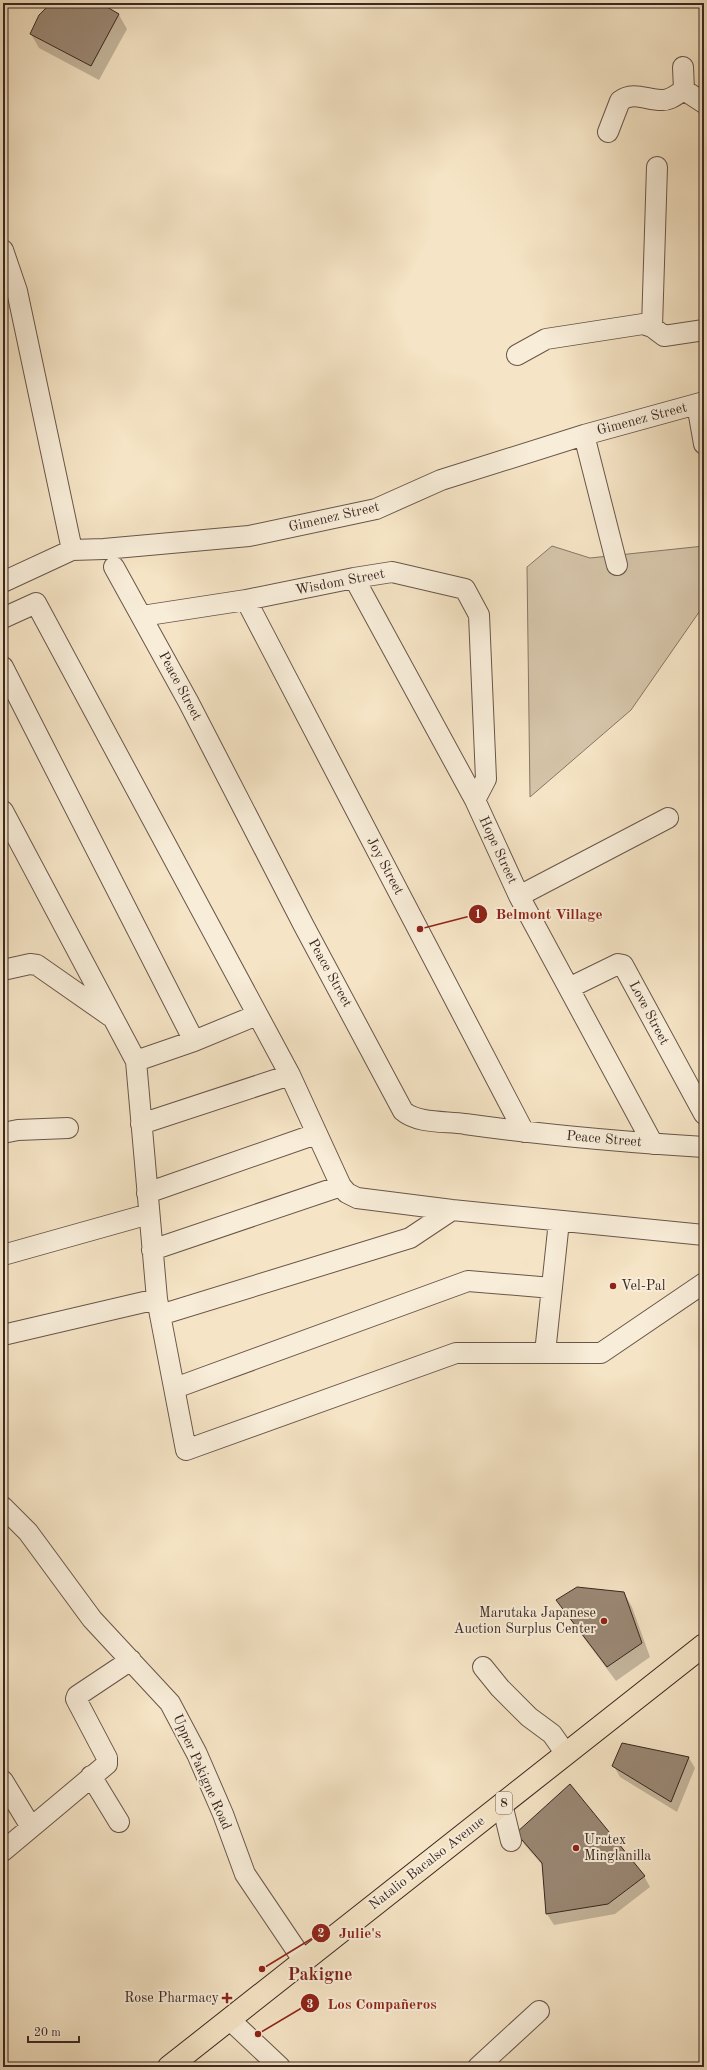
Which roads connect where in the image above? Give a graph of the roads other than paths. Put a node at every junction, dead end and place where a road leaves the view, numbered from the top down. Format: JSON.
{"nodes":[{"id":1,"x":683,"y":68,"type":"dead end"},
{"id":2,"x":684,"y":90,"type":"junction"},
{"id":3,"x":704,"y":103,"type":"edge"},
{"id":4,"x":608,"y":132,"type":"dead end"},
{"id":5,"x":657,"y":167,"type":"dead end"},
{"id":6,"x":3,"y":250,"type":"edge"},
{"id":7,"x":652,"y":327,"type":"junction"},
{"id":8,"x":704,"y":330,"type":"edge"},
{"id":9,"x":517,"y":355,"type":"dead end"},
{"id":10,"x":700,"y":404,"type":"edge"},
{"id":11,"x":584,"y":435,"type":"junction"},
{"id":12,"x":704,"y":444,"type":"edge"},
{"id":13,"x":72,"y":550,"type":"junction"},
{"id":14,"x":617,"y":565,"type":"dead end"},
{"id":15,"x":114,"y":567,"type":"dead end"},
{"id":16,"x":354,"y":578,"type":"junction"},
{"id":17,"x":3,"y":582,"type":"edge"},
{"id":18,"x":246,"y":600,"type":"junction"},
{"id":19,"x":142,"y":616,"type":"junction"},
{"id":20,"x":3,"y":618,"type":"edge"},
{"id":21,"x":3,"y":667,"type":"edge"},
{"id":22,"x":475,"y":800,"type":"junction"},
{"id":23,"x":3,"y":811,"type":"edge"},
{"id":24,"x":668,"y":818,"type":"dead end"},
{"id":25,"x":519,"y":896,"type":"junction"},
{"id":26,"x":3,"y":970,"type":"edge"},
{"id":27,"x":569,"y":988,"type":"junction"},
{"id":28,"x":257,"y":1016,"type":"junction"},
{"id":29,"x":113,"y":1018,"type":"junction"},
{"id":30,"x":194,"y":1041,"type":"junction"},
{"id":31,"x":136,"y":1061,"type":"junction"},
{"id":32,"x":290,"y":1074,"type":"junction"},
{"id":33,"x":704,"y":1114,"type":"edge"},
{"id":34,"x":141,"y":1124,"type":"junction"},
{"id":35,"x":68,"y":1128,"type":"dead end"},
{"id":36,"x":524,"y":1132,"type":"junction"},
{"id":37,"x":3,"y":1133,"type":"edge"},
{"id":38,"x":316,"y":1134,"type":"junction"},
{"id":39,"x":653,"y":1144,"type":"junction"},
{"id":40,"x":704,"y":1147,"type":"edge"},
{"id":41,"x":341,"y":1186,"type":"junction"},
{"id":42,"x":147,"y":1193,"type":"junction"},
{"id":43,"x":452,"y":1210,"type":"junction"},
{"id":44,"x":149,"y":1214,"type":"junction"},
{"id":45,"x":559,"y":1221,"type":"junction"},
{"id":46,"x":704,"y":1235,"type":"edge"},
{"id":47,"x":152,"y":1250,"type":"junction"},
{"id":48,"x":3,"y":1255,"type":"edge"},
{"id":49,"x":704,"y":1283,"type":"edge"},
{"id":50,"x":552,"y":1288,"type":"junction"},
{"id":51,"x":158,"y":1307,"type":"junction"},
{"id":52,"x":3,"y":1335,"type":"edge"},
{"id":53,"x":545,"y":1353,"type":"junction"},
{"id":54,"x":175,"y":1388,"type":"junction"},
{"id":55,"x":3,"y":1507,"type":"edge"},
{"id":56,"x":704,"y":1645,"type":"edge"},
{"id":57,"x":131,"y":1660,"type":"junction"},
{"id":58,"x":484,"y":1668,"type":"dead end"},
{"id":59,"x":566,"y":1754,"type":"junction"},
{"id":60,"x":91,"y":1776,"type":"junction"},
{"id":61,"x":3,"y":1781,"type":"edge"},
{"id":62,"x":502,"y":1804,"type":"junction"},
{"id":63,"x":119,"y":1822,"type":"dead end"},
{"id":64,"x":31,"y":1827,"type":"junction"},
{"id":65,"x":511,"y":1842,"type":"dead end"},
{"id":66,"x":3,"y":1851,"type":"edge"},
{"id":67,"x":303,"y":1960,"type":"junction"},
{"id":68,"x":539,"y":2011,"type":"dead end"},
{"id":69,"x":229,"y":2019,"type":"junction"},
{"id":70,"x":169,"y":2067,"type":"edge"},
{"id":71,"x":280,"y":2067,"type":"edge"},
{"id":72,"x":478,"y":2067,"type":"edge"}],
"edges":[{"from":1,"to":2,"type":"street"},
{"from":2,"to":3,"type":"street"},
{"from":2,"to":4,"type":"street"},
{"from":5,"to":7,"type":"street"},
{"from":6,"to":13,"type":"street"},
{"from":7,"to":8,"type":"street"},
{"from":7,"to":9,"type":"street"},
{"from":10,"to":11,"type":"street","name":"Gimenez Street"},
{"from":10,"to":12,"type":"street"},
{"from":11,"to":13,"type":"street","name":"Gimenez Street"},
{"from":11,"to":14,"type":"street"},
{"from":13,"to":17,"type":"street","name":"Gimenez Street"},
{"from":15,"to":19,"type":"street","name":"Peace Street"},
{"from":16,"to":18,"type":"street","name":"Wisdom Street"},
{"from":16,"to":22,"type":"street","name":"Hope Street"},
{"from":16,"to":22,"type":"street","name":"Wisdom Street"},
{"from":18,"to":19,"type":"street","name":"Wisdom Street"},
{"from":18,"to":36,"type":"street","name":"Joy Street"},
{"from":19,"to":36,"type":"street","name":"Peace Street"},
{"from":20,"to":28,"type":"street"},
{"from":21,"to":30,"type":"street"},
{"from":22,"to":25,"type":"street","name":"Hope Street"},
{"from":23,"to":29,"type":"street"},
{"from":24,"to":25,"type":"street"},
{"from":25,"to":27,"type":"street","name":"Hope Street"},
{"from":26,"to":29,"type":"street"},
{"from":27,"to":33,"type":"street","name":"Love Street"},
{"from":27,"to":39,"type":"street","name":"Hope Street"},
{"from":28,"to":30,"type":"street"},
{"from":28,"to":32,"type":"street"},
{"from":29,"to":31,"type":"street"},
{"from":30,"to":31,"type":"street"},
{"from":31,"to":34,"type":"street"},
{"from":32,"to":34,"type":"street"},
{"from":32,"to":38,"type":"street"},
{"from":34,"to":42,"type":"street"},
{"from":35,"to":37,"type":"street"},
{"from":36,"to":39,"type":"street","name":"Peace Street"},
{"from":38,"to":41,"type":"street"},
{"from":38,"to":42,"type":"street"},
{"from":39,"to":40,"type":"street","name":"Peace Street"},
{"from":41,"to":43,"type":"street"},
{"from":41,"to":47,"type":"street"},
{"from":42,"to":44,"type":"street"},
{"from":43,"to":45,"type":"street"},
{"from":43,"to":51,"type":"street"},
{"from":44,"to":47,"type":"street"},
{"from":44,"to":48,"type":"street"},
{"from":45,"to":46,"type":"street"},
{"from":45,"to":50,"type":"street"},
{"from":47,"to":51,"type":"street"},
{"from":49,"to":53,"type":"street"},
{"from":50,"to":53,"type":"street"},
{"from":50,"to":54,"type":"street"},
{"from":51,"to":52,"type":"street"},
{"from":51,"to":54,"type":"street"},
{"from":53,"to":54,"type":"street"},
{"from":55,"to":57,"type":"street","name":"Upper Pakigne Road"},
{"from":56,"to":59,"type":"highway","name":"Natalio Bacalso Avenue","number":"8"},
{"from":57,"to":60,"type":"street"},
{"from":57,"to":67,"type":"street","name":"Upper Pakigne Road"},
{"from":58,"to":59,"type":"street"},
{"from":59,"to":62,"type":"highway","name":"Natalio Bacalso Avenue","number":"8"},
{"from":60,"to":63,"type":"street"},
{"from":60,"to":64,"type":"street"},
{"from":61,"to":64,"type":"street"},
{"from":62,"to":65,"type":"street"},
{"from":62,"to":67,"type":"highway","name":"Natalio Bacalso Avenue","number":"8"},
{"from":64,"to":66,"type":"street"},
{"from":67,"to":69,"type":"highway","name":"Natalio Bacalso Avenue","number":"8"},
{"from":68,"to":72,"type":"street"},
{"from":69,"to":70,"type":"highway","name":"Natalio Bacalso Avenue","number":"8"},
{"from":69,"to":71,"type":"street"}]}
